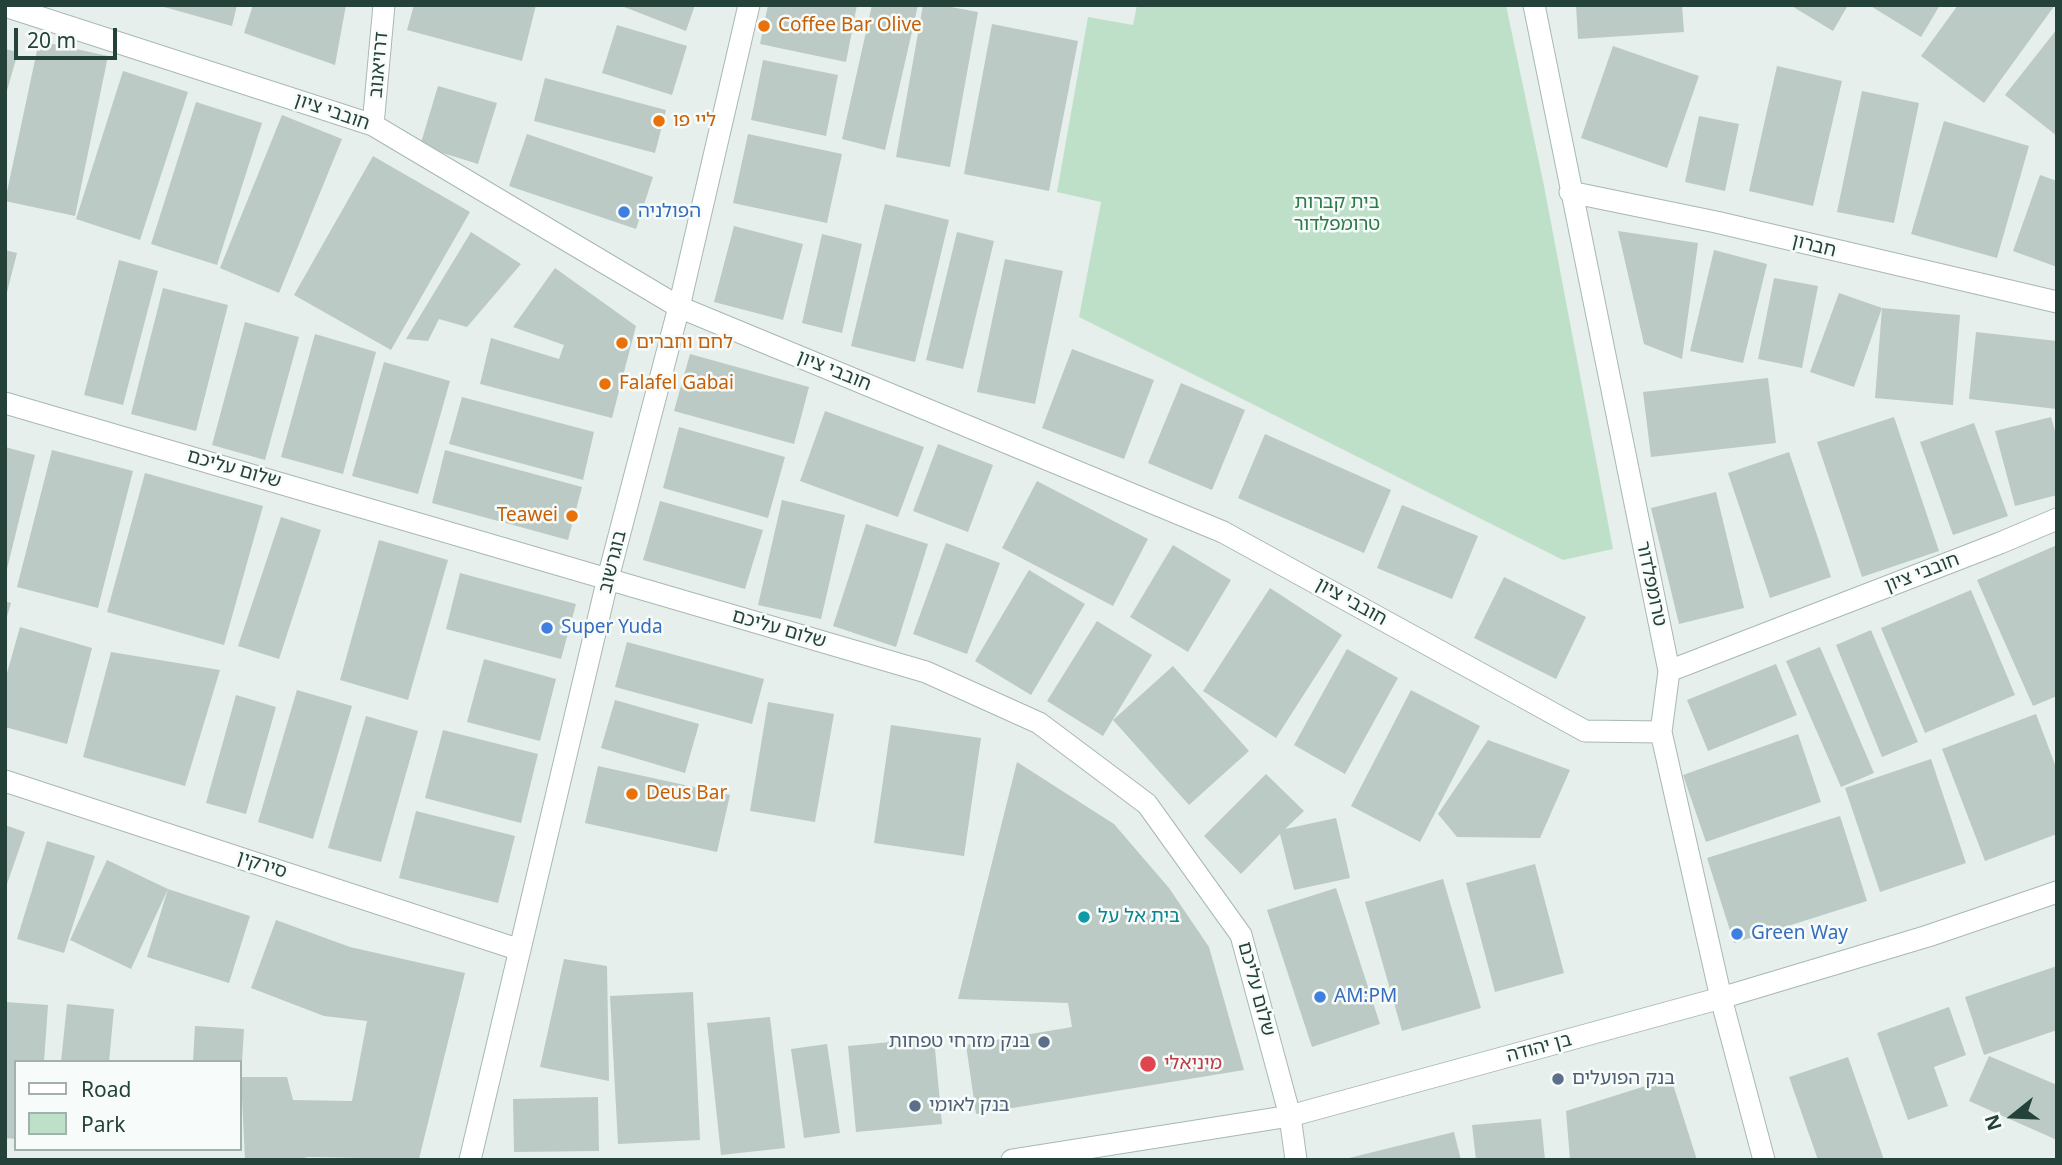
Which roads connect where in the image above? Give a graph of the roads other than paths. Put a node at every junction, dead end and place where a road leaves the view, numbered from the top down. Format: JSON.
{"nodes":[{"id":1,"x":384,"y":5,"type":"edge"},
{"id":2,"x":749,"y":5,"type":"edge"},
{"id":3,"x":1534,"y":5,"type":"edge"},
{"id":4,"x":5,"y":6,"type":"edge"},
{"id":5,"x":373,"y":125,"type":"junction"},
{"id":6,"x":1570,"y":192,"type":"junction"},
{"id":7,"x":2057,"y":302,"type":"edge"},
{"id":8,"x":679,"y":307,"type":"junction"},
{"id":9,"x":5,"y":403,"type":"edge"},
{"id":10,"x":2057,"y":519,"type":"edge"},
{"id":11,"x":608,"y":578,"type":"junction"},
{"id":12,"x":1669,"y":671,"type":"junction"},
{"id":13,"x":1661,"y":732,"type":"junction"},
{"id":14,"x":5,"y":781,"type":"edge"},
{"id":15,"x":2057,"y":892,"type":"edge"},
{"id":16,"x":520,"y":950,"type":"junction"},
{"id":17,"x":1721,"y":998,"type":"junction"},
{"id":18,"x":1290,"y":1116,"type":"junction"},
{"id":19,"x":470,"y":1160,"type":"edge"},
{"id":20,"x":1012,"y":1160,"type":"edge"},
{"id":21,"x":1296,"y":1160,"type":"edge"},
{"id":22,"x":1763,"y":1160,"type":"edge"}],
"edges":[{"from":1,"to":5,"type":"street","name":"דרויאנוב"},
{"from":2,"to":8,"type":"street","name":"בוגרשוב"},
{"from":3,"to":6,"type":"street","name":"טרומפלדור"},
{"from":4,"to":5,"type":"street","name":"חובבי ציון"},
{"from":5,"to":8,"type":"street","name":"חובבי ציון"},
{"from":6,"to":7,"type":"street","name":"חברון"},
{"from":6,"to":12,"type":"street","name":"טרומפלדור"},
{"from":8,"to":11,"type":"street","name":"בוגרשוב"},
{"from":8,"to":13,"type":"street","name":"חובבי ציון"},
{"from":9,"to":11,"type":"street","name":"שלום עליכם"},
{"from":10,"to":12,"type":"street","name":"חובבי ציון"},
{"from":11,"to":16,"type":"street","name":"בוגרשוב"},
{"from":11,"to":18,"type":"street","name":"שלום עליכם"},
{"from":12,"to":13,"type":"street","name":"טרומפלדור"},
{"from":13,"to":17,"type":"street","name":"טרומפלדור"},
{"from":14,"to":16,"type":"street","name":"סירקין"},
{"from":15,"to":17,"type":"street","name":"בן יהודה"},
{"from":16,"to":19,"type":"street","name":"בוגרשוב"},
{"from":17,"to":18,"type":"street","name":"בן יהודה"},
{"from":17,"to":22,"type":"street","name":"טרומפלדור"},
{"from":18,"to":20,"type":"street","name":"בן יהודה"},
{"from":18,"to":21,"type":"street","name":"שלום עליכם"}]}
